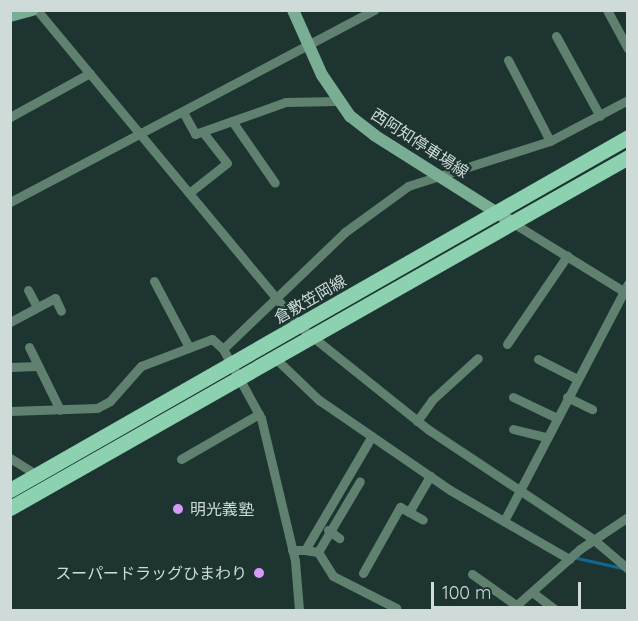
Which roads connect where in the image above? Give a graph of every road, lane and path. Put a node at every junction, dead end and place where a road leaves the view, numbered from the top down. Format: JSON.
{"nodes":[{"id":1,"x":32,"y":10,"type":"edge"},
{"id":2,"x":37,"y":10,"type":"edge"},
{"id":3,"x":293,"y":10,"type":"edge"},
{"id":4,"x":374,"y":10,"type":"edge"},
{"id":5,"x":607,"y":10,"type":"edge"},
{"id":6,"x":10,"y":16,"type":"edge"},
{"id":7,"x":556,"y":36,"type":"dead end"},
{"id":8,"x":308,"y":46,"type":"junction"},
{"id":9,"x":627,"y":49,"type":"edge"},
{"id":10,"x":508,"y":60,"type":"dead end"},
{"id":11,"x":90,"y":73,"type":"junction"},
{"id":12,"x":627,"y":100,"type":"edge"},
{"id":13,"x":338,"y":101,"type":"junction"},
{"id":14,"x":183,"y":112,"type":"junction"},
{"id":15,"x":600,"y":116,"type":"junction"},
{"id":16,"x":10,"y":117,"type":"edge"},
{"id":17,"x":232,"y":121,"type":"junction"},
{"id":18,"x":203,"y":132,"type":"junction"},
{"id":19,"x":142,"y":133,"type":"junction"},
{"id":20,"x":627,"y":137,"type":"edge"},
{"id":21,"x":550,"y":141,"type":"junction"},
{"id":22,"x":627,"y":157,"type":"edge"},
{"id":23,"x":438,"y":176,"type":"junction"},
{"id":24,"x":275,"y":183,"type":"dead end"},
{"id":25,"x":189,"y":193,"type":"junction"},
{"id":26,"x":10,"y":202,"type":"edge"},
{"id":27,"x":494,"y":213,"type":"junction"},
{"id":28,"x":513,"y":223,"type":"junction"},
{"id":29,"x":567,"y":256,"type":"junction"},
{"id":30,"x":154,"y":282,"type":"dead end"},
{"id":31,"x":28,"y":290,"type":"dead end"},
{"id":32,"x":626,"y":290,"type":"edge"},
{"id":33,"x":276,"y":301,"type":"junction"},
{"id":34,"x":37,"y":307,"type":"junction"},
{"id":35,"x":62,"y":311,"type":"dead end"},
{"id":36,"x":10,"y":322,"type":"edge"},
{"id":37,"x":299,"y":326,"type":"junction"},
{"id":38,"x":314,"y":335,"type":"junction"},
{"id":39,"x":507,"y":344,"type":"dead end"},
{"id":40,"x":29,"y":347,"type":"dead end"},
{"id":41,"x":189,"y":347,"type":"junction"},
{"id":42,"x":223,"y":349,"type":"junction"},
{"id":43,"x":275,"y":358,"type":"junction"},
{"id":44,"x":478,"y":358,"type":"dead end"},
{"id":45,"x":538,"y":359,"type":"dead end"},
{"id":46,"x":38,"y":366,"type":"junction"},
{"id":47,"x":10,"y":367,"type":"edge"},
{"id":48,"x":234,"y":372,"type":"junction"},
{"id":49,"x":577,"y":379,"type":"junction"},
{"id":50,"x":513,"y":397,"type":"dead end"},
{"id":51,"x":567,"y":397,"type":"junction"},
{"id":52,"x":592,"y":409,"type":"dead end"},
{"id":53,"x":60,"y":410,"type":"junction"},
{"id":54,"x":10,"y":411,"type":"edge"},
{"id":55,"x":259,"y":414,"type":"junction"},
{"id":56,"x":557,"y":417,"type":"junction"},
{"id":57,"x":417,"y":421,"type":"junction"},
{"id":58,"x":513,"y":429,"type":"dead end"},
{"id":59,"x":372,"y":436,"type":"junction"},
{"id":60,"x":546,"y":437,"type":"junction"},
{"id":61,"x":10,"y":458,"type":"edge"},
{"id":62,"x":181,"y":459,"type":"dead end"},
{"id":63,"x":37,"y":475,"type":"junction"},
{"id":64,"x":430,"y":476,"type":"junction"},
{"id":65,"x":360,"y":481,"type":"dead end"},
{"id":66,"x":10,"y":490,"type":"edge"},
{"id":67,"x":519,"y":490,"type":"junction"},
{"id":68,"x":10,"y":508,"type":"edge"},
{"id":69,"x":409,"y":512,"type":"junction"},
{"id":70,"x":627,"y":518,"type":"edge"},
{"id":71,"x":505,"y":519,"type":"junction"},
{"id":72,"x":423,"y":520,"type":"dead end"},
{"id":73,"x":328,"y":530,"type":"junction"},
{"id":74,"x":339,"y":538,"type":"dead end"},
{"id":75,"x":593,"y":539,"type":"junction"},
{"id":76,"x":292,"y":550,"type":"junction"},
{"id":77,"x":305,"y":550,"type":"junction"},
{"id":78,"x":318,"y":552,"type":"junction"},
{"id":79,"x":569,"y":559,"type":"junction"},
{"id":80,"x":627,"y":569,"type":"edge"},
{"id":81,"x":363,"y":573,"type":"dead end"},
{"id":82,"x":472,"y":574,"type":"dead end"},
{"id":83,"x":533,"y":593,"type":"junction"},
{"id":84,"x":396,"y":608,"type":"dead end"},
{"id":85,"x":513,"y":608,"type":"edge"},
{"id":86,"x":299,"y":610,"type":"edge"},
{"id":87,"x":556,"y":610,"type":"edge"}],
"edges":[{"from":1,"to":6,"type":"main road"},
{"from":2,"to":11,"type":"street"},
{"from":3,"to":8,"type":"main road","name":"西阿知停車場線"},
{"from":4,"to":8,"type":"street"},
{"from":5,"to":9,"type":"street"},
{"from":7,"to":15,"type":"street"},
{"from":8,"to":13,"type":"main road","name":"西阿知停車場線"},
{"from":8,"to":14,"type":"street"},
{"from":10,"to":21,"type":"street"},
{"from":11,"to":16,"type":"street"},
{"from":11,"to":19,"type":"street"},
{"from":12,"to":15,"type":"street"},
{"from":13,"to":17,"type":"street"},
{"from":13,"to":23,"type":"main road","name":"西阿知停車場線"},
{"from":14,"to":18,"type":"street"},
{"from":14,"to":19,"type":"street"},
{"from":15,"to":21,"type":"street"},
{"from":17,"to":18,"type":"street"},
{"from":17,"to":24,"type":"street"},
{"from":18,"to":25,"type":"street"},
{"from":19,"to":25,"type":"street"},
{"from":19,"to":26,"type":"street"},
{"from":20,"to":27,"type":"main road","name":"倉敷笠岡線"},
{"from":21,"to":23,"type":"street"},
{"from":22,"to":28,"type":"main road","name":"倉敷笠岡線"},
{"from":23,"to":27,"type":"main road","name":"西阿知停車場線"},
{"from":23,"to":33,"type":"street"},
{"from":25,"to":33,"type":"street"},
{"from":27,"to":28,"type":"main road","name":"西阿知停車場線"},
{"from":27,"to":37,"type":"main road","name":"倉敷笠岡線"},
{"from":28,"to":29,"type":"street"},
{"from":28,"to":38,"type":"main road","name":"倉敷笠岡線"},
{"from":29,"to":32,"type":"street"},
{"from":29,"to":39,"type":"street"},
{"from":30,"to":41,"type":"street"},
{"from":31,"to":34,"type":"street"},
{"from":32,"to":49,"type":"street"},
{"from":33,"to":37,"type":"street"},
{"from":33,"to":42,"type":"street"},
{"from":34,"to":35,"type":"street"},
{"from":34,"to":36,"type":"street"},
{"from":37,"to":38,"type":"street"},
{"from":37,"to":48,"type":"main road","name":"倉敷笠岡線"},
{"from":38,"to":43,"type":"main road","name":"倉敷笠岡線"},
{"from":38,"to":57,"type":"street"},
{"from":40,"to":46,"type":"street"},
{"from":41,"to":42,"type":"street"},
{"from":41,"to":53,"type":"street"},
{"from":42,"to":48,"type":"street"},
{"from":43,"to":48,"type":"main road","name":"倉敷笠岡線"},
{"from":43,"to":59,"type":"street"},
{"from":44,"to":57,"type":"street"},
{"from":45,"to":49,"type":"street"},
{"from":46,"to":47,"type":"street"},
{"from":46,"to":53,"type":"street"},
{"from":48,"to":55,"type":"street"},
{"from":48,"to":63,"type":"main road","name":"倉敷笠岡線"},
{"from":48,"to":68,"type":"main road","name":"倉敷笠岡線"},
{"from":49,"to":51,"type":"street"},
{"from":50,"to":56,"type":"street"},
{"from":51,"to":52,"type":"street"},
{"from":51,"to":56,"type":"street"},
{"from":53,"to":54,"type":"street"},
{"from":55,"to":62,"type":"street"},
{"from":55,"to":76,"type":"street"},
{"from":56,"to":60,"type":"street"},
{"from":57,"to":67,"type":"street"},
{"from":58,"to":60,"type":"street"},
{"from":59,"to":64,"type":"street"},
{"from":59,"to":77,"type":"street"},
{"from":60,"to":67,"type":"street"},
{"from":61,"to":63,"type":"street"},
{"from":63,"to":66,"type":"main road","name":"倉敷笠岡線"},
{"from":64,"to":69,"type":"street"},
{"from":64,"to":71,"type":"street"},
{"from":65,"to":73,"type":"street"},
{"from":67,"to":71,"type":"street"},
{"from":67,"to":75,"type":"street"},
{"from":69,"to":72,"type":"street"},
{"from":69,"to":81,"type":"street"},
{"from":70,"to":75,"type":"street"},
{"from":71,"to":79,"type":"street"},
{"from":73,"to":74,"type":"street"},
{"from":73,"to":78,"type":"street"},
{"from":75,"to":79,"type":"street"},
{"from":75,"to":80,"type":"street"},
{"from":76,"to":77,"type":"street"},
{"from":76,"to":86,"type":"street"},
{"from":77,"to":78,"type":"street"},
{"from":78,"to":84,"type":"street"},
{"from":79,"to":83,"type":"street"},
{"from":82,"to":85,"type":"street"},
{"from":83,"to":85,"type":"street"},
{"from":83,"to":87,"type":"street"}]}
